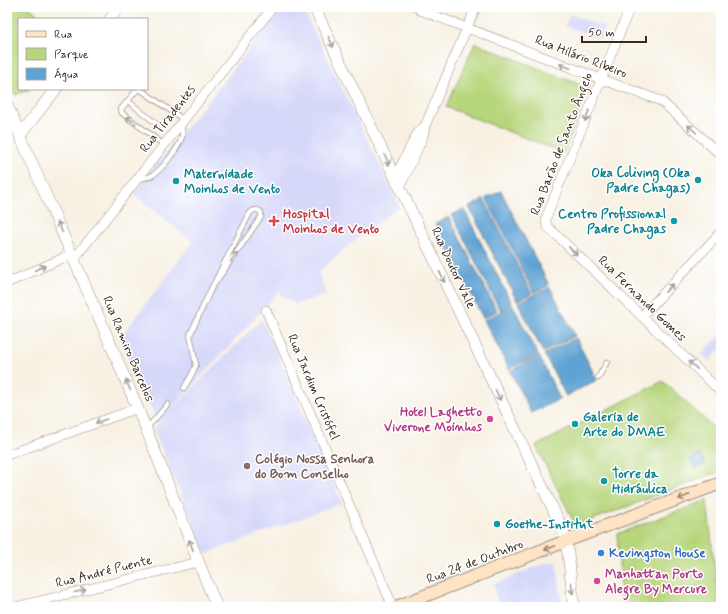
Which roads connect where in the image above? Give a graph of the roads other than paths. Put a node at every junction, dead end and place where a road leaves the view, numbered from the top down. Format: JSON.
{"nodes":[{"id":1,"x":119,"y":7,"type":"edge"},
{"id":2,"x":273,"y":7,"type":"edge"},
{"id":3,"x":314,"y":7,"type":"edge"},
{"id":4,"x":418,"y":7,"type":"edge"},
{"id":5,"x":476,"y":7,"type":"edge"},
{"id":6,"x":630,"y":7,"type":"edge"},
{"id":7,"x":111,"y":18,"type":"edge"},
{"id":8,"x":467,"y":28,"type":"junction"},
{"id":9,"x":601,"y":79,"type":"junction"},
{"id":10,"x":55,"y":90,"type":"edge"},
{"id":11,"x":128,"y":101,"type":"junction"},
{"id":12,"x":7,"y":104,"type":"edge"},
{"id":13,"x":32,"y":120,"type":"junction"},
{"id":14,"x":185,"y":121,"type":"junction"},
{"id":15,"x":15,"y":122,"type":"junction"},
{"id":16,"x":158,"y":125,"type":"dead end"},
{"id":17,"x":20,"y":135,"type":"junction"},
{"id":18,"x":164,"y":145,"type":"junction"},
{"id":19,"x":721,"y":155,"type":"edge"},
{"id":20,"x":137,"y":179,"type":"junction"},
{"id":21,"x":397,"y":182,"type":"junction"},
{"id":22,"x":546,"y":223,"type":"joint"},
{"id":23,"x":721,"y":232,"type":"edge"},
{"id":24,"x":72,"y":254,"type":"junction"},
{"id":25,"x":7,"y":283,"type":"edge"},
{"id":26,"x":211,"y":289,"type":"junction"},
{"id":27,"x":266,"y":310,"type":"dead end"},
{"id":28,"x":642,"y":316,"type":"junction"},
{"id":29,"x":607,"y":362,"type":"dead end"},
{"id":30,"x":598,"y":378,"type":"dead end"},
{"id":31,"x":184,"y":388,"type":"dead end"},
{"id":32,"x":721,"y":392,"type":"edge"},
{"id":33,"x":168,"y":404,"type":"dead end"},
{"id":34,"x":138,"y":408,"type":"junction"},
{"id":35,"x":146,"y":430,"type":"junction"},
{"id":36,"x":7,"y":455,"type":"edge"},
{"id":37,"x":721,"y":483,"type":"edge"},
{"id":38,"x":566,"y":542,"type":"junction"},
{"id":39,"x":198,"y":562,"type":"junction"},
{"id":40,"x":15,"y":607,"type":"edge"},
{"id":41,"x":216,"y":607,"type":"edge"},
{"id":42,"x":393,"y":607,"type":"edge"},
{"id":43,"x":396,"y":607,"type":"edge"},
{"id":44,"x":574,"y":607,"type":"edge"}],
"edges":[{"from":1,"to":7,"type":"street"},
{"from":2,"to":14,"type":"street","name":"Rua Tiradentes"},
{"from":3,"to":21,"type":"street","name":"Rua Doutor Vale","one_way":true},
{"from":4,"to":8,"type":"street","name":"Rua Hilário Ribeiro"},
{"from":5,"to":8,"type":"street"},
{"from":6,"to":9,"type":"street","name":"Rua Barão de Santo Ângelo"},
{"from":9,"to":8,"type":"street","name":"Rua Hilário Ribeiro","one_way":true},
{"from":8,"to":21,"type":"street"},
{"from":19,"to":9,"type":"street","name":"Rua Hilário Ribeiro","one_way":true},
{"from":9,"to":22,"type":"street","name":"Rua Barão de Santo Ângelo","one_way":true},
{"from":10,"to":13,"type":"street"},
{"from":11,"to":14,"type":"lane"},
{"from":11,"to":16,"type":"lane"},
{"from":18,"to":11,"type":"lane","one_way":true},
{"from":12,"to":15,"type":"street","name":"Rua Ramiro Barcelos"},
{"from":13,"to":15,"type":"street"},
{"from":13,"to":17,"type":"street"},
{"from":14,"to":18,"type":"street","name":"Rua Tiradentes"},
{"from":14,"to":20,"type":"lane"},
{"from":15,"to":17,"type":"street","name":"Rua Ramiro Barcelos"},
{"from":24,"to":17,"type":"street","name":"Rua Ramiro Barcelos","one_way":true},
{"from":18,"to":20,"type":"street","name":"Rua Tiradentes"},
{"from":20,"to":24,"type":"street","name":"Rua Tiradentes"},
{"from":21,"to":38,"type":"street","name":"Rua Doutor Vale","one_way":true},
{"from":22,"to":28,"type":"street","name":"Rua Fernando Gomes","one_way":true},
{"from":28,"to":23,"type":"street","one_way":true},
{"from":25,"to":24,"type":"street","name":"Rua Tiradentes","one_way":true},
{"from":34,"to":24,"type":"street","name":"Rua Ramiro Barcelos","one_way":true},
{"from":26,"to":26,"type":"lane","one_way":true},
{"from":26,"to":31,"type":"lane"},
{"from":27,"to":42,"type":"street","name":"Rua Jardim Cristófel"},
{"from":32,"to":28,"type":"street","name":"Rua Fernando Gomes","one_way":true},
{"from":29,"to":30,"type":"lane"},
{"from":33,"to":35,"type":"lane"},
{"from":34,"to":35,"type":"street","name":"Rua Ramiro Barcelos"},
{"from":34,"to":36,"type":"street","one_way":true},
{"from":39,"to":35,"type":"street","name":"Rua Ramiro Barcelos","one_way":true},
{"from":37,"to":38,"type":"main road","name":"Rua 24 de Outubro","one_way":true},
{"from":38,"to":43,"type":"main road","name":"Rua 24 de Outubro","one_way":true},
{"from":38,"to":44,"type":"street","name":"Rua Doutor Vale","one_way":true},
{"from":40,"to":39,"type":"street","name":"Rua André Puente","one_way":true},
{"from":39,"to":41,"type":"street","name":"Rua Ramiro Barcelos"}]}
